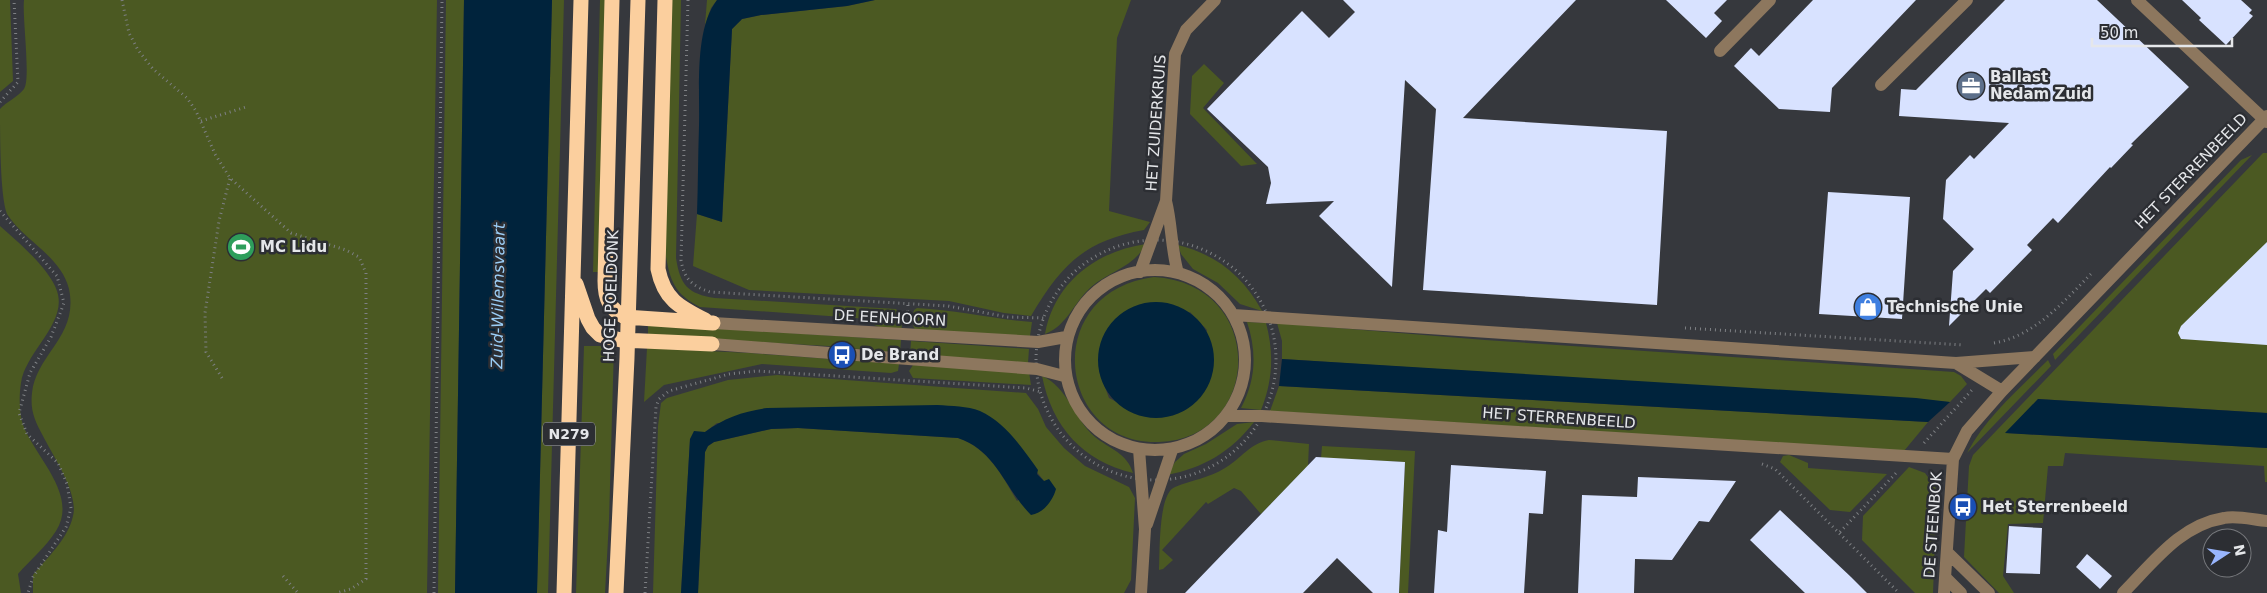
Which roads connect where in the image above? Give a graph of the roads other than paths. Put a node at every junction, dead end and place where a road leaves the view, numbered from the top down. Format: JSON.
{"nodes":[{"id":1,"x":581,"y":0,"type":"edge"},
{"id":2,"x":612,"y":0,"type":"edge"},
{"id":3,"x":638,"y":0,"type":"edge"},
{"id":4,"x":665,"y":0,"type":"edge"},
{"id":5,"x":1215,"y":0,"type":"edge"},
{"id":6,"x":1770,"y":0,"type":"edge"},
{"id":7,"x":1967,"y":0,"type":"edge"},
{"id":8,"x":2137,"y":0,"type":"edge"},
{"id":9,"x":1720,"y":51,"type":"dead end"},
{"id":10,"x":1881,"y":85,"type":"dead end"},
{"id":11,"x":2266,"y":119,"type":"edge"},
{"id":12,"x":1166,"y":201,"type":"junction"},
{"id":13,"x":1140,"y":272,"type":"junction"},
{"id":14,"x":1178,"y":273,"type":"junction"},
{"id":15,"x":573,"y":275,"type":"junction"},
{"id":16,"x":1233,"y":315,"type":"junction"},
{"id":17,"x":713,"y":324,"type":"junction"},
{"id":18,"x":1066,"y":337,"type":"junction"},
{"id":19,"x":712,"y":344,"type":"joint"},
{"id":20,"x":2035,"y":357,"type":"junction"},
{"id":21,"x":1956,"y":363,"type":"junction"},
{"id":22,"x":1064,"y":376,"type":"junction"},
{"id":23,"x":2002,"y":391,"type":"junction"},
{"id":24,"x":1226,"y":416,"type":"junction"},
{"id":25,"x":1140,"y":449,"type":"junction"},
{"id":26,"x":1172,"y":450,"type":"junction"},
{"id":27,"x":1953,"y":459,"type":"junction"},
{"id":28,"x":2267,"y":521,"type":"edge"},
{"id":29,"x":1145,"y":529,"type":"junction"},
{"id":30,"x":1946,"y":552,"type":"junction"},
{"id":31,"x":1945,"y":577,"type":"junction"},
{"id":32,"x":564,"y":593,"type":"edge"},
{"id":33,"x":616,"y":593,"type":"edge"},
{"id":34,"x":1141,"y":593,"type":"edge"},
{"id":35,"x":1944,"y":593,"type":"edge"},
{"id":36,"x":1961,"y":593,"type":"edge"},
{"id":37,"x":1989,"y":593,"type":"edge"},
{"id":38,"x":2124,"y":593,"type":"edge"}],
"edges":[{"from":1,"to":15,"type":"highway","number":"N279"},
{"from":2,"to":17,"type":"highway"},
{"from":3,"to":33,"type":"highway","name":"HOGE POELDONK"},
{"from":4,"to":17,"type":"highway"},
{"from":5,"to":12,"type":"street","name":"HET ZUIDERKRUIS"},
{"from":6,"to":9,"type":"street"},
{"from":7,"to":10,"type":"street"},
{"from":8,"to":11,"type":"street"},
{"from":11,"to":20,"type":"street","name":"HET STERRENBEELD"},
{"from":12,"to":13,"type":"street","name":"HET ZUIDERKRUIS"},
{"from":12,"to":14,"type":"street","name":"HET ZUIDERKRUIS"},
{"from":13,"to":14,"type":"street"},
{"from":13,"to":18,"type":"street"},
{"from":14,"to":16,"type":"street"},
{"from":15,"to":19,"type":"highway","number":"N279"},
{"from":15,"to":32,"type":"highway","number":"N279"},
{"from":16,"to":21,"type":"street"},
{"from":16,"to":24,"type":"street"},
{"from":17,"to":18,"type":"street","name":"DE EENHOORN"},
{"from":18,"to":22,"type":"street"},
{"from":19,"to":22,"type":"street"},
{"from":20,"to":21,"type":"street"},
{"from":20,"to":23,"type":"street","name":"HET STERRENBEELD"},
{"from":21,"to":23,"type":"street"},
{"from":22,"to":25,"type":"street"},
{"from":23,"to":27,"type":"street","name":"HET STERRENBEELD"},
{"from":24,"to":26,"type":"street"},
{"from":24,"to":27,"type":"street","name":"HET STERRENBEELD"},
{"from":25,"to":26,"type":"street"},
{"from":25,"to":29,"type":"street"},
{"from":26,"to":29,"type":"street"},
{"from":27,"to":30,"type":"street","name":"DE STEENBOK"},
{"from":28,"to":38,"type":"street"},
{"from":29,"to":34,"type":"street"},
{"from":30,"to":31,"type":"street","name":"DE STEENBOK"},
{"from":30,"to":37,"type":"street"},
{"from":31,"to":35,"type":"street","name":"DE STEENBOK"},
{"from":31,"to":36,"type":"street"}]}
